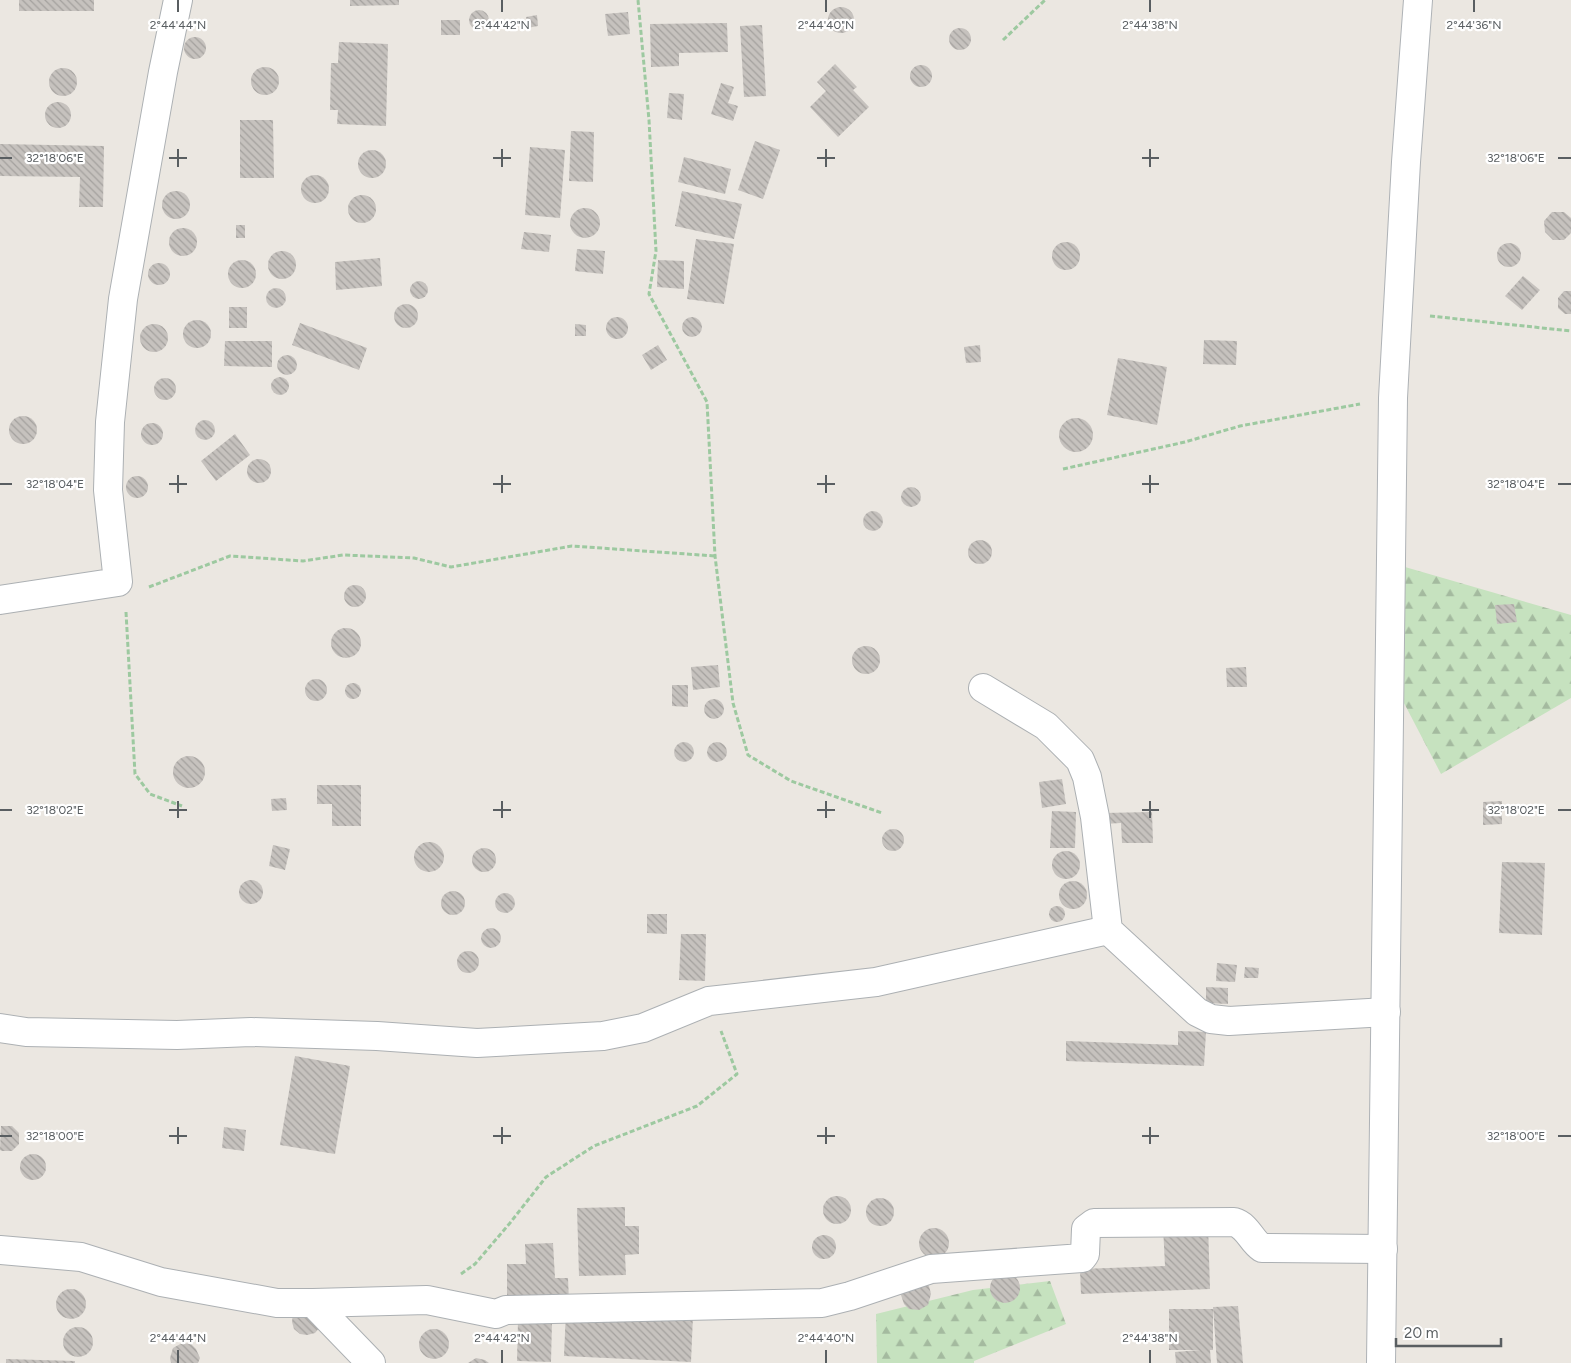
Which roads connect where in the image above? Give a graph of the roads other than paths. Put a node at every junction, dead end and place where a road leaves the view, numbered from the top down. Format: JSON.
{"nodes":[{"id":1,"x":178,"y":0,"type":"edge"},
{"id":2,"x":1418,"y":0,"type":"edge"},
{"id":3,"x":0,"y":600,"type":"edge"},
{"id":4,"x":983,"y":688,"type":"dead end"},
{"id":5,"x":1108,"y":930,"type":"junction"},
{"id":6,"x":1386,"y":1012,"type":"junction"},
{"id":7,"x":0,"y":1028,"type":"edge"},
{"id":8,"x":1383,"y":1249,"type":"junction"},
{"id":9,"x":0,"y":1250,"type":"edge"},
{"id":10,"x":312,"y":1303,"type":"junction"},
{"id":11,"x":371,"y":1363,"type":"edge"},
{"id":12,"x":1381,"y":1363,"type":"edge"}],
"edges":[{"from":1,"to":3,"type":"street"},
{"from":2,"to":6,"type":"street"},
{"from":4,"to":5,"type":"street"},
{"from":5,"to":6,"type":"street"},
{"from":5,"to":7,"type":"street"},
{"from":6,"to":8,"type":"street"},
{"from":8,"to":10,"type":"street"},
{"from":8,"to":12,"type":"street"},
{"from":9,"to":10,"type":"street"},
{"from":10,"to":11,"type":"street"}]}
